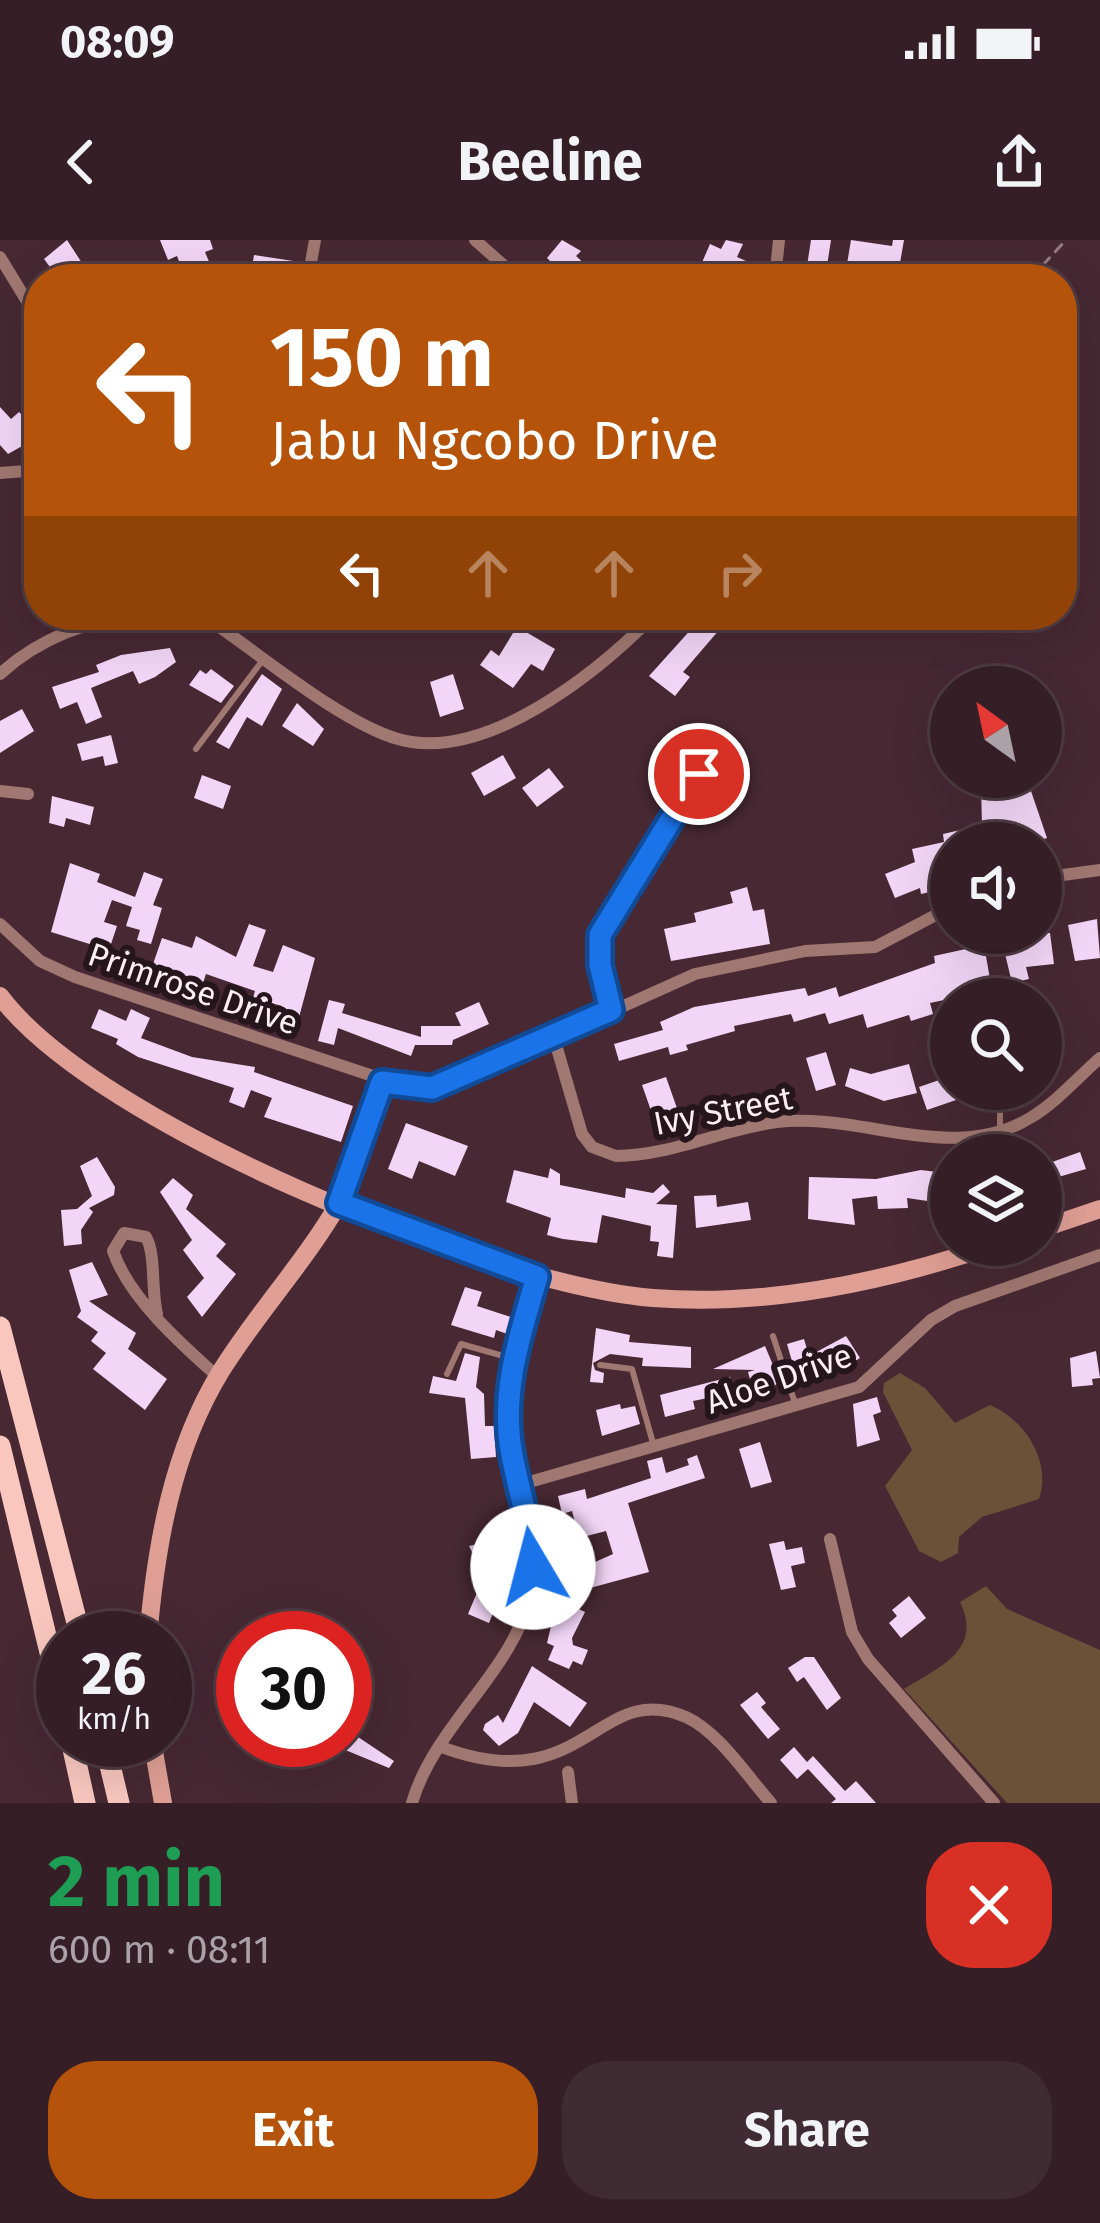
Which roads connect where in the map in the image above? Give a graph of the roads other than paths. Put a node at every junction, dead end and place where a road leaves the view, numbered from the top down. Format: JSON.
{"nodes":[{"id":1,"x":475,"y":240,"type":"edge"},
{"id":2,"x":0,"y":257,"type":"edge"},
{"id":3,"x":502,"y":264,"type":"edge"},
{"id":4,"x":24,"y":296,"type":"edge"},
{"id":5,"x":73,"y":630,"type":"edge"},
{"id":6,"x":216,"y":630,"type":"edge"},
{"id":7,"x":639,"y":630,"type":"edge"},
{"id":8,"x":264,"y":657,"type":"junction"},
{"id":9,"x":0,"y":674,"type":"edge"},
{"id":10,"x":724,"y":734,"type":"dead end"},
{"id":11,"x":196,"y":749,"type":"dead end"},
{"id":12,"x":0,"y":791,"type":"edge"},
{"id":13,"x":28,"y":794,"type":"dead end"},
{"id":14,"x":1100,"y":870,"type":"edge"},
{"id":15,"x":1062,"y":875,"type":"edge"},
{"id":16,"x":930,"y":920,"type":"edge"},
{"id":17,"x":0,"y":924,"type":"edge"},
{"id":18,"x":0,"y":996,"type":"edge"},
{"id":19,"x":611,"y":1010,"type":"junction"},
{"id":20,"x":554,"y":1038,"type":"junction"},
{"id":21,"x":1100,"y":1058,"type":"edge"},
{"id":22,"x":382,"y":1082,"type":"junction"},
{"id":23,"x":1003,"y":1110,"type":"edge"},
{"id":24,"x":1000,"y":1131,"type":"junction"},
{"id":25,"x":339,"y":1203,"type":"junction"},
{"id":26,"x":1100,"y":1209,"type":"edge"},
{"id":27,"x":1062,"y":1222,"type":"edge"},
{"id":28,"x":1100,"y":1255,"type":"edge"},
{"id":29,"x":930,"y":1262,"type":"edge"},
{"id":30,"x":537,"y":1277,"type":"junction"},
{"id":31,"x":157,"y":1314,"type":"junction"},
{"id":32,"x":0,"y":1327,"type":"edge"},
{"id":33,"x":773,"y":1336,"type":"dead end"},
{"id":34,"x":514,"y":1359,"type":"junction"},
{"id":35,"x":600,"y":1365,"type":"dead end"},
{"id":36,"x":447,"y":1374,"type":"dead end"},
{"id":37,"x":218,"y":1377,"type":"junction"},
{"id":38,"x":796,"y":1407,"type":"junction"},
{"id":39,"x":0,"y":1446,"type":"edge"},
{"id":40,"x":654,"y":1447,"type":"junction"},
{"id":41,"x":519,"y":1485,"type":"junction"},
{"id":42,"x":830,"y":1539,"type":"dead end"},
{"id":43,"x":40,"y":1611,"type":"edge"},
{"id":44,"x":74,"y":1611,"type":"edge"},
{"id":45,"x":152,"y":1611,"type":"edge"},
{"id":46,"x":439,"y":1745,"type":"junction"},
{"id":47,"x":579,"y":1763,"type":"junction"},
{"id":48,"x":77,"y":1767,"type":"edge"},
{"id":49,"x":110,"y":1767,"type":"edge"},
{"id":50,"x":157,"y":1767,"type":"edge"},
{"id":51,"x":486,"y":1775,"type":"dead end"},
{"id":52,"x":550,"y":1779,"type":"dead end"},
{"id":53,"x":85,"y":1803,"type":"edge"},
{"id":54,"x":119,"y":1803,"type":"edge"},
{"id":55,"x":163,"y":1803,"type":"edge"},
{"id":56,"x":412,"y":1803,"type":"edge"},
{"id":57,"x":572,"y":1803,"type":"edge"},
{"id":58,"x":771,"y":1803,"type":"edge"},
{"id":59,"x":994,"y":1803,"type":"edge"}],
"edges":[{"from":1,"to":3,"type":"street"},
{"from":2,"to":4,"type":"street"},
{"from":5,"to":9,"type":"street"},
{"from":6,"to":8,"type":"street"},
{"from":7,"to":8,"type":"street"},
{"from":8,"to":11,"type":"lane"},
{"from":10,"to":19,"type":"lane"},
{"from":12,"to":13,"type":"street"},
{"from":14,"to":15,"type":"street"},
{"from":16,"to":19,"type":"street","name":"Primrose Drive"},
{"from":17,"to":22,"type":"street","name":"Primrose Drive"},
{"from":18,"to":25,"type":"main road"},
{"from":19,"to":20,"type":"street","name":"Primrose Drive"},
{"from":20,"to":22,"type":"street","name":"Primrose Drive"},
{"from":20,"to":24,"type":"street","name":"Ivy Street"},
{"from":21,"to":24,"type":"street","name":"Ivy Street"},
{"from":22,"to":25,"type":"street"},
{"from":23,"to":24,"type":"lane"},
{"from":25,"to":30,"type":"main road"},
{"from":25,"to":37,"type":"main road"},
{"from":26,"to":27,"type":"main road"},
{"from":28,"to":38,"type":"street","name":"Aloe Drive"},
{"from":29,"to":30,"type":"main road"},
{"from":30,"to":34,"type":"street"},
{"from":31,"to":31,"type":"street"},
{"from":31,"to":37,"type":"street"},
{"from":32,"to":44,"type":"main road"},
{"from":33,"to":38,"type":"lane"},
{"from":34,"to":36,"type":"lane"},
{"from":34,"to":41,"type":"street"},
{"from":35,"to":40,"type":"lane"},
{"from":37,"to":45,"type":"main road"},
{"from":38,"to":40,"type":"street","name":"Aloe Drive"},
{"from":39,"to":43,"type":"main road"},
{"from":40,"to":41,"type":"street","name":"Aloe Drive"},
{"from":41,"to":46,"type":"street"},
{"from":42,"to":59,"type":"street"},
{"from":46,"to":51,"type":"street"},
{"from":46,"to":56,"type":"street"},
{"from":47,"to":52,"type":"street"},
{"from":47,"to":57,"type":"street"},
{"from":47,"to":58,"type":"street"},
{"from":48,"to":53,"type":"main road"},
{"from":49,"to":54,"type":"main road"},
{"from":50,"to":55,"type":"main road"}]}
